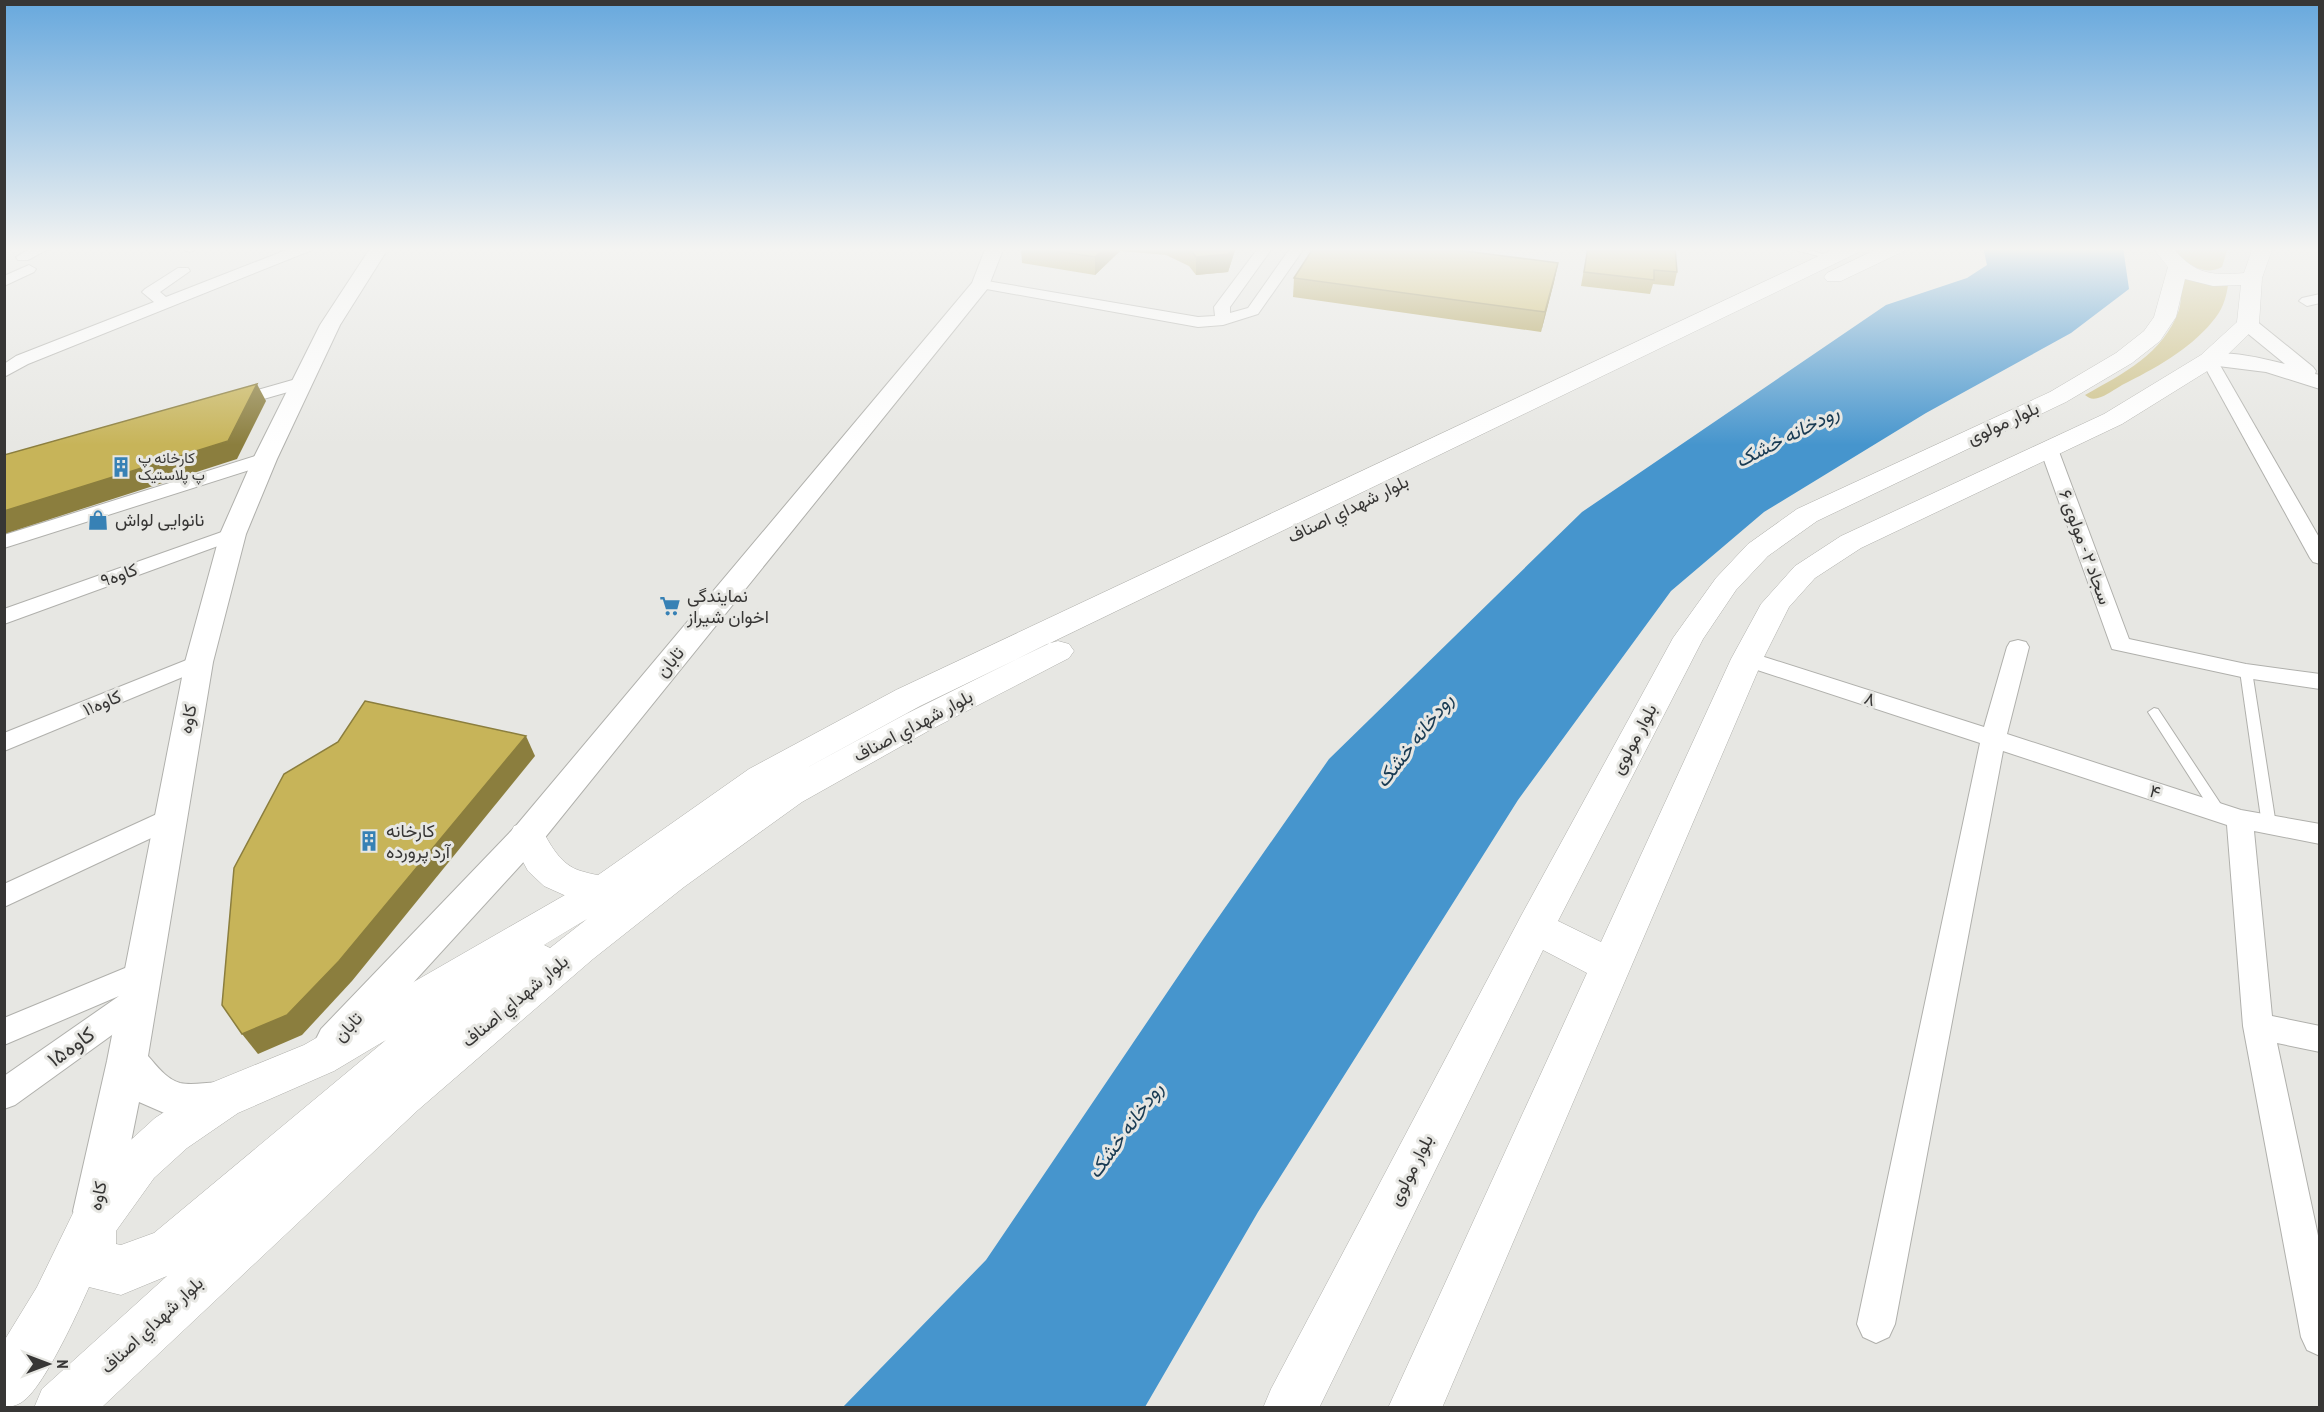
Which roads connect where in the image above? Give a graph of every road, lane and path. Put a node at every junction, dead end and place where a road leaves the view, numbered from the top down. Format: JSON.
{"nodes":[{"id":1,"x":139,"y":313,"type":"edge"},
{"id":2,"x":338,"y":313,"type":"edge"},
{"id":3,"x":957,"y":313,"type":"edge"},
{"id":4,"x":1146,"y":313,"type":"edge"},
{"id":5,"x":1222,"y":313,"type":"edge"},
{"id":6,"x":1247,"y":313,"type":"edge"},
{"id":7,"x":1714,"y":313,"type":"edge"},
{"id":8,"x":1757,"y":313,"type":"edge"},
{"id":9,"x":2166,"y":313,"type":"edge"},
{"id":10,"x":2250,"y":313,"type":"edge"},
{"id":11,"x":1223,"y":320,"type":"junction"},
{"id":12,"x":2248,"y":324,"type":"junction"},
{"id":13,"x":4,"y":360,"type":"edge"},
{"id":14,"x":22,"y":360,"type":"junction"},
{"id":15,"x":2209,"y":360,"type":"junction"},
{"id":16,"x":4,"y":372,"type":"edge"},
{"id":17,"x":303,"y":382,"type":"junction"},
{"id":18,"x":2319,"y":383,"type":"edge"},
{"id":19,"x":2058,"y":397,"type":"junction"},
{"id":20,"x":211,"y":409,"type":"edge"},
{"id":21,"x":2113,"y":419,"type":"junction"},
{"id":22,"x":2049,"y":449,"type":"junction"},
{"id":23,"x":265,"y":459,"type":"junction"},
{"id":24,"x":233,"y":534,"type":"junction"},
{"id":25,"x":4,"y":542,"type":"edge"},
{"id":26,"x":2319,"y":558,"type":"edge"},
{"id":27,"x":4,"y":617,"type":"edge"},
{"id":28,"x":2018,"y":647,"type":"dead end"},
{"id":29,"x":1748,"y":659,"type":"junction"},
{"id":30,"x":199,"y":662,"type":"junction"},
{"id":31,"x":2246,"y":671,"type":"junction"},
{"id":32,"x":2319,"y":682,"type":"edge"},
{"id":33,"x":2154,"y":712,"type":"dead end"},
{"id":34,"x":1993,"y":739,"type":"junction"},
{"id":35,"x":4,"y":743,"type":"edge"},
{"id":36,"x":170,"y":818,"type":"junction"},
{"id":37,"x":2243,"y":819,"type":"junction"},
{"id":38,"x":2319,"y":834,"type":"edge"},
{"id":39,"x":527,"y":836,"type":"junction"},
{"id":40,"x":622,"y":895,"type":"junction"},
{"id":41,"x":4,"y":896,"type":"edge"},
{"id":42,"x":1535,"y":927,"type":"junction"},
{"id":43,"x":1610,"y":966,"type":"junction"},
{"id":44,"x":139,"y":986,"type":"junction"},
{"id":45,"x":2258,"y":1026,"type":"junction"},
{"id":46,"x":4,"y":1032,"type":"edge"},
{"id":47,"x":2319,"y":1039,"type":"edge"},
{"id":48,"x":319,"y":1058,"type":"junction"},
{"id":49,"x":127,"y":1061,"type":"junction"},
{"id":50,"x":4,"y":1095,"type":"edge"},
{"id":51,"x":222,"y":1099,"type":"junction"},
{"id":52,"x":93,"y":1223,"type":"junction"},
{"id":53,"x":1876,"y":1324,"type":"dead end"},
{"id":54,"x":2319,"y":1337,"type":"edge"},
{"id":55,"x":4,"y":1383,"type":"edge"},
{"id":56,"x":61,"y":1407,"type":"edge"},
{"id":57,"x":1290,"y":1407,"type":"edge"},
{"id":58,"x":1415,"y":1407,"type":"edge"}],
"edges":[{"from":1,"to":14,"type":"street"},
{"from":2,"to":17,"type":"street","name":"کاوه"},
{"from":3,"to":39,"type":"street","name":"تابان"},
{"from":4,"to":11,"type":"street"},
{"from":5,"to":11,"type":"street"},
{"from":6,"to":11,"type":"street"},
{"from":7,"to":40,"type":"main road","name":"بلوار شهداي اصناف"},
{"from":8,"to":40,"type":"main road","name":"بلوار شهداي اصناف"},
{"from":9,"to":19,"type":"main road","name":"بلوار مولوی"},
{"from":10,"to":12,"type":"main road"},
{"from":12,"to":15,"type":"main road"},
{"from":12,"to":18,"type":"street"},
{"from":13,"to":14,"type":"street"},
{"from":14,"to":16,"type":"street"},
{"from":15,"to":18,"type":"street"},
{"from":15,"to":21,"type":"main road"},
{"from":15,"to":26,"type":"street"},
{"from":17,"to":20,"type":"street"},
{"from":17,"to":23,"type":"street","name":"کاوه"},
{"from":19,"to":21,"type":"main road"},
{"from":19,"to":42,"type":"main road","name":"بلوار مولوی"},
{"from":21,"to":22,"type":"main road"},
{"from":22,"to":29,"type":"main road"},
{"from":22,"to":31,"type":"street","name":"سجاد ۲ - مولوی ۶"},
{"from":23,"to":24,"type":"street","name":"کاوه"},
{"from":23,"to":25,"type":"street"},
{"from":24,"to":27,"type":"street","name":"کاوه۹"},
{"from":24,"to":30,"type":"street","name":"کاوه"},
{"from":28,"to":34,"type":"street"},
{"from":29,"to":34,"type":"street","name":"۸"},
{"from":29,"to":43,"type":"main road"},
{"from":30,"to":35,"type":"street","name":"کاوه۱۱"},
{"from":30,"to":36,"type":"street","name":"کاوه"},
{"from":31,"to":32,"type":"street"},
{"from":31,"to":37,"type":"lane"},
{"from":33,"to":37,"type":"lane"},
{"from":34,"to":37,"type":"street","name":"۴"},
{"from":34,"to":53,"type":"street"},
{"from":36,"to":41,"type":"street"},
{"from":36,"to":44,"type":"street","name":"کاوه"},
{"from":37,"to":38,"type":"street","name":"۴"},
{"from":37,"to":45,"type":"street"},
{"from":39,"to":40,"type":"main road"},
{"from":39,"to":48,"type":"street","name":"تابان"},
{"from":40,"to":48,"type":"main road","name":"بلوار شهداي اصناف"},
{"from":40,"to":52,"type":"main road"},
{"from":40,"to":56,"type":"main road","name":"بلوار شهداي اصناف"},
{"from":42,"to":43,"type":"main road"},
{"from":42,"to":57,"type":"main road","name":"بلوار مولوی"},
{"from":43,"to":58,"type":"main road"},
{"from":44,"to":46,"type":"street"},
{"from":44,"to":49,"type":"street","name":"کاوه"},
{"from":44,"to":50,"type":"street","name":"کاوه۱۵"},
{"from":45,"to":47,"type":"street"},
{"from":45,"to":54,"type":"street"},
{"from":48,"to":51,"type":"main road","name":"بلوار شهداي اصناف"},
{"from":49,"to":51,"type":"street"},
{"from":49,"to":52,"type":"street","name":"کاوه"},
{"from":51,"to":52,"type":"main road","name":"بلوار شهداي اصناف"},
{"from":52,"to":55,"type":"main road","name":"بلوار شهداي اصناف"}]}
